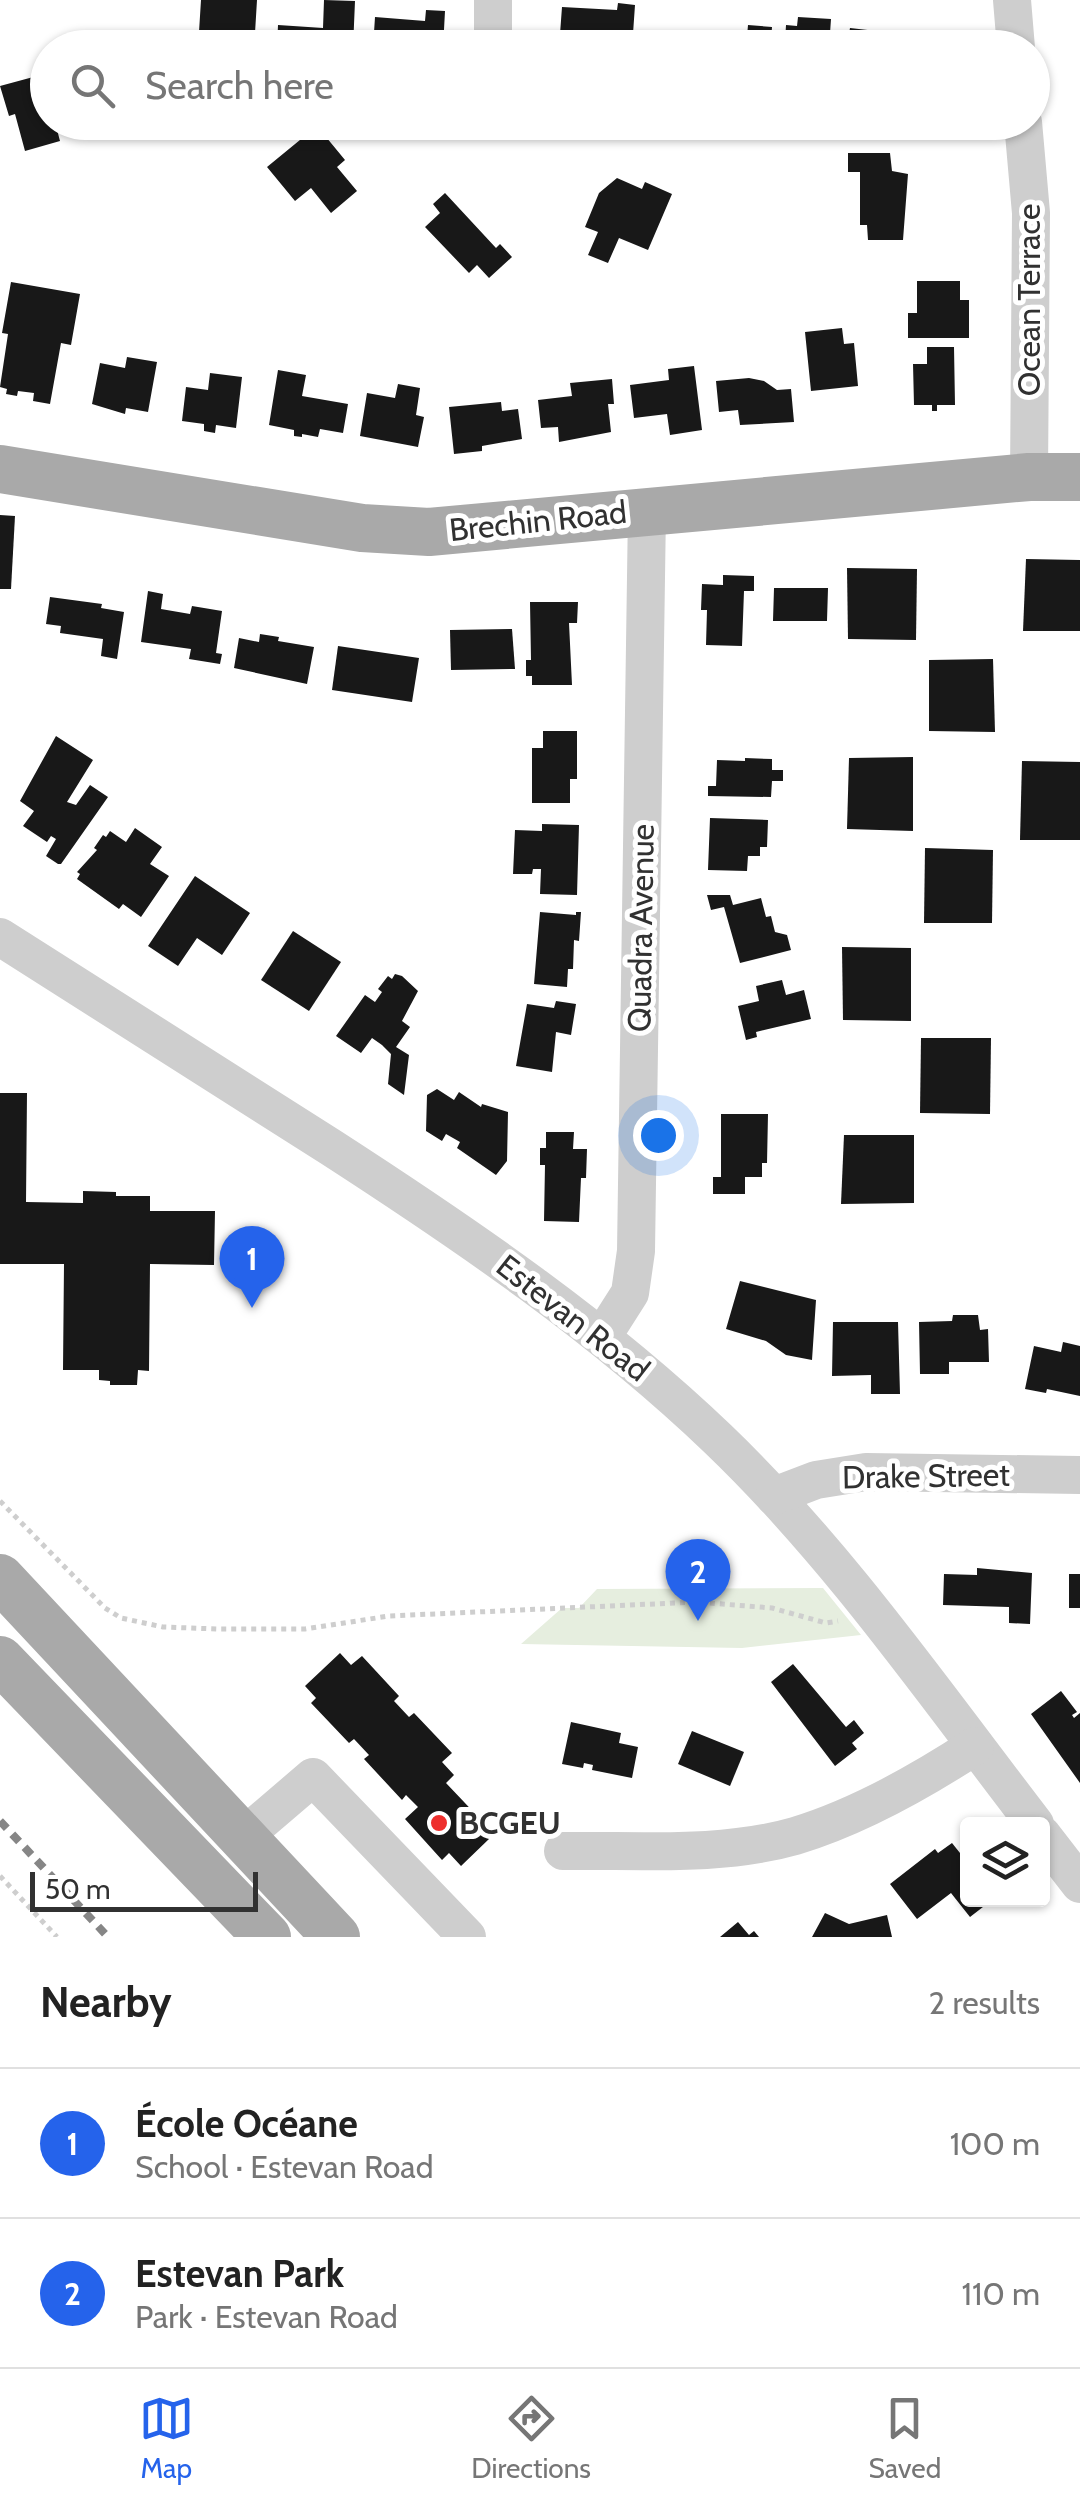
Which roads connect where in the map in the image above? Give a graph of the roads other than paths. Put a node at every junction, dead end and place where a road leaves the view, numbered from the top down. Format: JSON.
{"nodes":[{"id":1,"x":493,"y":0,"type":"edge"},
{"id":2,"x":1012,"y":0,"type":"edge"},
{"id":3,"x":493,"y":30,"type":"edge"},
{"id":4,"x":1014,"y":30,"type":"edge"},
{"id":5,"x":1025,"y":140,"type":"edge"},
{"id":6,"x":0,"y":469,"type":"edge"},
{"id":7,"x":1029,"y":477,"type":"junction"},
{"id":8,"x":1080,"y":477,"type":"edge"},
{"id":9,"x":647,"y":510,"type":"junction"},
{"id":10,"x":0,"y":937,"type":"edge"},
{"id":11,"x":602,"y":1337,"type":"junction"},
{"id":12,"x":1080,"y":1475,"type":"edge"},
{"id":13,"x":774,"y":1496,"type":"junction"},
{"id":14,"x":0,"y":1578,"type":"edge"},
{"id":15,"x":0,"y":1660,"type":"edge"},
{"id":16,"x":975,"y":1746,"type":"junction"},
{"id":17,"x":244,"y":1836,"type":"junction"},
{"id":18,"x":1052,"y":1838,"type":"edge"},
{"id":19,"x":563,"y":1851,"type":"dead end"},
{"id":20,"x":1080,"y":1884,"type":"edge"},
{"id":21,"x":267,"y":1937,"type":"edge"},
{"id":22,"x":336,"y":1937,"type":"edge"},
{"id":23,"x":467,"y":1937,"type":"edge"}],
"edges":[{"from":1,"to":3,"type":"street"},
{"from":2,"to":4,"type":"street"},
{"from":5,"to":7,"type":"street","name":"Ocean Terrace"},
{"from":6,"to":9,"type":"main road","name":"Brechin Road"},
{"from":7,"to":8,"type":"main road","name":"Brechin Road"},
{"from":7,"to":9,"type":"main road","name":"Brechin Road"},
{"from":9,"to":11,"type":"street","name":"Quadra Avenue"},
{"from":10,"to":11,"type":"street","name":"Estevan Road"},
{"from":11,"to":13,"type":"street","name":"Estevan Road"},
{"from":12,"to":13,"type":"street","name":"Drake Street"},
{"from":13,"to":16,"type":"street","name":"Estevan Road"},
{"from":14,"to":17,"type":"main road"},
{"from":15,"to":21,"type":"main road"},
{"from":16,"to":18,"type":"street","name":"Estevan Road"},
{"from":16,"to":19,"type":"street"},
{"from":17,"to":22,"type":"main road"},
{"from":17,"to":23,"type":"street"},
{"from":18,"to":20,"type":"street","name":"Estevan Road"}]}
